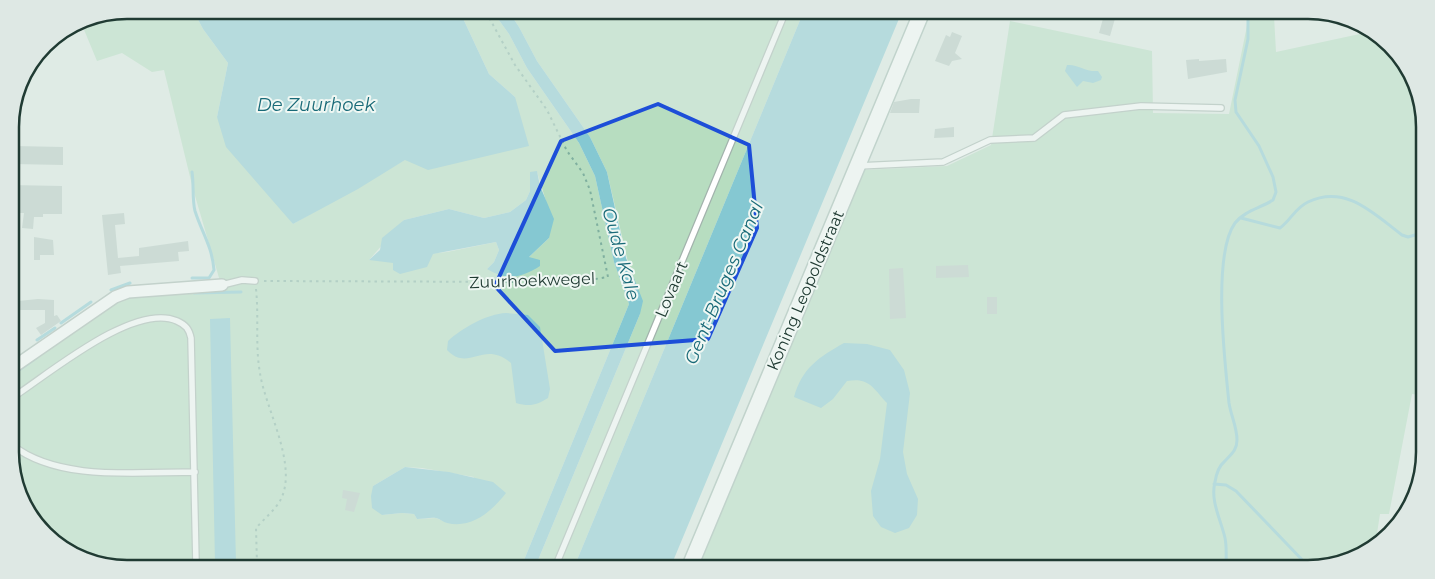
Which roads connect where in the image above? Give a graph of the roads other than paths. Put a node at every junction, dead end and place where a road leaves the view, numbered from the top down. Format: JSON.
{"nodes":[{"id":1,"x":783,"y":19,"type":"edge"},
{"id":2,"x":919,"y":19,"type":"edge"},
{"id":3,"x":1220,"y":108,"type":"dead end"},
{"id":4,"x":857,"y":166,"type":"junction"},
{"id":5,"x":255,"y":281,"type":"road end"},
{"id":6,"x":222,"y":285,"type":"joint"},
{"id":7,"x":19,"y":363,"type":"edge"},
{"id":8,"x":19,"y":393,"type":"edge"},
{"id":9,"x":19,"y":450,"type":"edge"},
{"id":10,"x":195,"y":472,"type":"junction"},
{"id":11,"x":196,"y":560,"type":"edge"},
{"id":12,"x":558,"y":560,"type":"edge"},
{"id":13,"x":693,"y":560,"type":"edge"}],
"edges":[{"from":1,"to":12,"type":"lane","name":"Lovaart"},
{"from":2,"to":4,"type":"street","name":"Koning Leopoldstraat"},
{"from":3,"to":4,"type":"lane"},
{"from":4,"to":13,"type":"street","name":"Koning Leopoldstraat"},
{"from":5,"to":6,"type":"lane"},
{"from":6,"to":7,"type":"street"},
{"from":8,"to":10,"type":"lane"},
{"from":9,"to":10,"type":"lane"},
{"from":10,"to":11,"type":"lane"}]}
